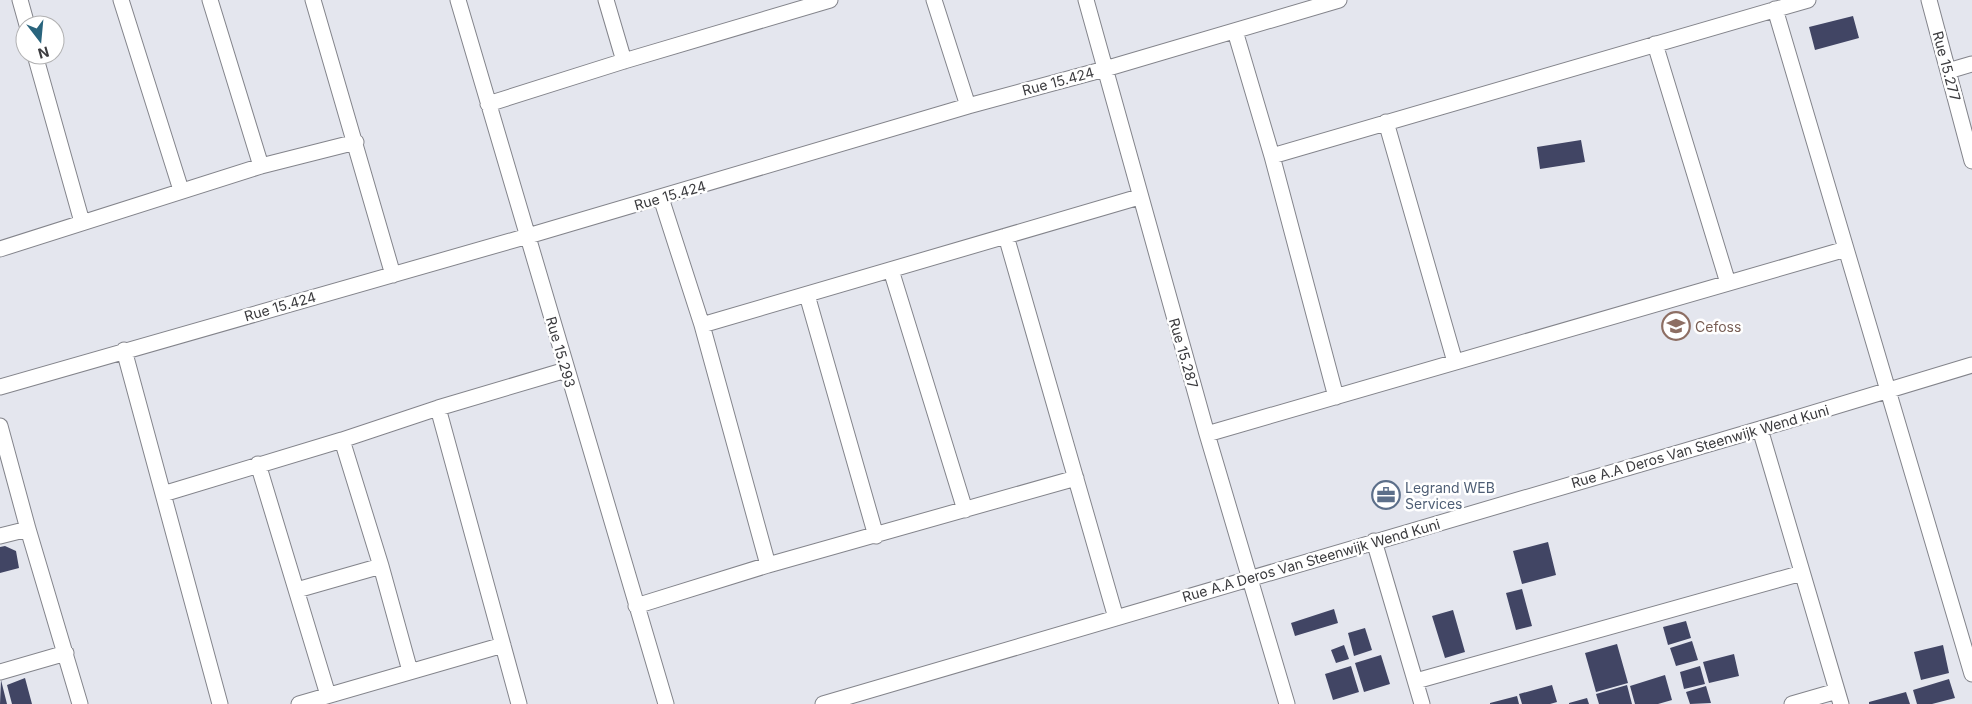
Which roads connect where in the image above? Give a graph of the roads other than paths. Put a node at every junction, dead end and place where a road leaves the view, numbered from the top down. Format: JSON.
{"nodes":[{"id":1,"x":20,"y":0,"type":"edge"},
{"id":2,"x":121,"y":0,"type":"edge"},
{"id":3,"x":210,"y":0,"type":"edge"},
{"id":4,"x":314,"y":0,"type":"edge"},
{"id":5,"x":458,"y":0,"type":"edge"},
{"id":6,"x":606,"y":0,"type":"edge"},
{"id":7,"x":830,"y":0,"type":"edge"},
{"id":8,"x":934,"y":0,"type":"edge"},
{"id":9,"x":1086,"y":0,"type":"edge"},
{"id":10,"x":1339,"y":0,"type":"edge"},
{"id":11,"x":1808,"y":0,"type":"edge"},
{"id":12,"x":1929,"y":0,"type":"edge"},
{"id":13,"x":1775,"y":9,"type":"junction"},
{"id":14,"x":24,"y":15,"type":"edge"},
{"id":15,"x":1234,"y":31,"type":"junction"},
{"id":16,"x":1655,"y":44,"type":"junction"},
{"id":17,"x":624,"y":61,"type":"junction"},
{"id":18,"x":1972,"y":64,"type":"edge"},
{"id":19,"x":38,"y":65,"type":"edge"},
{"id":20,"x":1105,"y":68,"type":"junction"},
{"id":21,"x":1948,"y":71,"type":"junction"},
{"id":22,"x":488,"y":104,"type":"junction"},
{"id":23,"x":968,"y":106,"type":"junction"},
{"id":24,"x":1386,"y":122,"type":"junction"},
{"id":25,"x":356,"y":142,"type":"junction"},
{"id":26,"x":1272,"y":156,"type":"junction"},
{"id":27,"x":1972,"y":161,"type":"edge"},
{"id":28,"x":261,"y":166,"type":"junction"},
{"id":29,"x":181,"y":190,"type":"junction"},
{"id":30,"x":1140,"y":197,"type":"junction"},
{"id":31,"x":661,"y":198,"type":"junction"},
{"id":32,"x":82,"y":222,"type":"junction"},
{"id":33,"x":528,"y":236,"type":"junction"},
{"id":34,"x":1006,"y":236,"type":"junction"},
{"id":35,"x":0,"y":249,"type":"edge"},
{"id":36,"x":1846,"y":249,"type":"junction"},
{"id":37,"x":891,"y":270,"type":"junction"},
{"id":38,"x":393,"y":275,"type":"junction"},
{"id":39,"x":1728,"y":283,"type":"junction"},
{"id":40,"x":807,"y":295,"type":"junction"},
{"id":41,"x":702,"y":325,"type":"junction"},
{"id":42,"x":124,"y":350,"type":"junction"},
{"id":43,"x":1455,"y":362,"type":"junction"},
{"id":44,"x":1972,"y":365,"type":"edge"},
{"id":45,"x":566,"y":370,"type":"junction"},
{"id":46,"x":0,"y":387,"type":"edge"},
{"id":47,"x":1888,"y":390,"type":"junction"},
{"id":48,"x":1336,"y":397,"type":"junction"},
{"id":49,"x":438,"y":408,"type":"junction"},
{"id":50,"x":0,"y":426,"type":"edge"},
{"id":51,"x":1760,"y":429,"type":"junction"},
{"id":52,"x":1207,"y":434,"type":"junction"},
{"id":53,"x":342,"y":440,"type":"junction"},
{"id":54,"x":258,"y":464,"type":"junction"},
{"id":55,"x":1076,"y":478,"type":"junction"},
{"id":56,"x":163,"y":494,"type":"junction"},
{"id":57,"x":964,"y":510,"type":"junction"},
{"id":58,"x":28,"y":529,"type":"junction"},
{"id":59,"x":0,"y":536,"type":"edge"},
{"id":60,"x":876,"y":536,"type":"junction"},
{"id":61,"x":1374,"y":542,"type":"junction"},
{"id":62,"x":768,"y":565,"type":"junction"},
{"id":63,"x":381,"y":566,"type":"junction"},
{"id":64,"x":1802,"y":573,"type":"junction"},
{"id":65,"x":1250,"y":578,"type":"junction"},
{"id":66,"x":297,"y":590,"type":"junction"},
{"id":67,"x":636,"y":606,"type":"junction"},
{"id":68,"x":1116,"y":618,"type":"junction"},
{"id":69,"x":503,"y":645,"type":"junction"},
{"id":70,"x":66,"y":653,"type":"junction"},
{"id":71,"x":410,"y":671,"type":"junction"},
{"id":72,"x":0,"y":672,"type":"edge"},
{"id":73,"x":1972,"y":674,"type":"edge"},
{"id":74,"x":1416,"y":681,"type":"junction"},
{"id":75,"x":328,"y":695,"type":"junction"},
{"id":76,"x":1839,"y":697,"type":"edge"},
{"id":77,"x":80,"y":704,"type":"edge"},
{"id":78,"x":220,"y":704,"type":"edge"},
{"id":79,"x":299,"y":704,"type":"edge"},
{"id":80,"x":519,"y":704,"type":"edge"},
{"id":81,"x":666,"y":704,"type":"edge"},
{"id":82,"x":823,"y":704,"type":"edge"},
{"id":83,"x":1287,"y":704,"type":"edge"},
{"id":84,"x":1422,"y":704,"type":"edge"},
{"id":85,"x":1792,"y":704,"type":"edge"}],
"edges":[{"from":1,"to":14,"type":"street"},
{"from":2,"to":29,"type":"street"},
{"from":3,"to":28,"type":"street"},
{"from":4,"to":25,"type":"street"},
{"from":5,"to":22,"type":"street","name":"Rue 15.293"},
{"from":6,"to":17,"type":"street"},
{"from":7,"to":17,"type":"street"},
{"from":8,"to":23,"type":"street"},
{"from":9,"to":20,"type":"street","name":"Rue 15.287"},
{"from":10,"to":15,"type":"street","name":"Rue 15.424"},
{"from":11,"to":13,"type":"street"},
{"from":12,"to":21,"type":"street","name":"Rue 15.277"},
{"from":13,"to":16,"type":"street"},
{"from":13,"to":36,"type":"street"},
{"from":15,"to":20,"type":"street","name":"Rue 15.424"},
{"from":15,"to":26,"type":"street"},
{"from":16,"to":24,"type":"street"},
{"from":16,"to":39,"type":"street"},
{"from":17,"to":22,"type":"street"},
{"from":18,"to":21,"type":"street"},
{"from":19,"to":32,"type":"street"},
{"from":20,"to":23,"type":"street","name":"Rue 15.424"},
{"from":20,"to":30,"type":"street","name":"Rue 15.287"},
{"from":21,"to":27,"type":"street","name":"Rue 15.277"},
{"from":22,"to":33,"type":"street","name":"Rue 15.293"},
{"from":23,"to":31,"type":"street","name":"Rue 15.424"},
{"from":24,"to":26,"type":"street"},
{"from":24,"to":43,"type":"street"},
{"from":25,"to":28,"type":"street"},
{"from":25,"to":38,"type":"street"},
{"from":26,"to":48,"type":"street"},
{"from":28,"to":29,"type":"street"},
{"from":29,"to":32,"type":"street"},
{"from":30,"to":34,"type":"street"},
{"from":30,"to":52,"type":"street","name":"Rue 15.287"},
{"from":31,"to":33,"type":"street","name":"Rue 15.424"},
{"from":31,"to":41,"type":"street"},
{"from":32,"to":35,"type":"street"},
{"from":33,"to":38,"type":"street","name":"Rue 15.424"},
{"from":33,"to":45,"type":"street","name":"Rue 15.293"},
{"from":34,"to":37,"type":"street"},
{"from":34,"to":55,"type":"street"},
{"from":36,"to":39,"type":"street"},
{"from":36,"to":47,"type":"street"},
{"from":37,"to":40,"type":"street"},
{"from":37,"to":57,"type":"street"},
{"from":38,"to":42,"type":"street","name":"Rue 15.424"},
{"from":39,"to":43,"type":"street"},
{"from":40,"to":41,"type":"street"},
{"from":40,"to":60,"type":"street"},
{"from":41,"to":62,"type":"street"},
{"from":42,"to":46,"type":"street","name":"Rue 15.424"},
{"from":42,"to":56,"type":"street"},
{"from":43,"to":48,"type":"street"},
{"from":44,"to":47,"type":"street","name":"Rue A.A Deros Van Steenwijk Wend Kuni"},
{"from":45,"to":49,"type":"street"},
{"from":45,"to":67,"type":"street","name":"Rue 15.293"},
{"from":47,"to":51,"type":"street","name":"Rue A.A Deros Van Steenwijk Wend Kuni"},
{"from":47,"to":73,"type":"street"},
{"from":48,"to":52,"type":"street"},
{"from":49,"to":53,"type":"street"},
{"from":49,"to":69,"type":"street"},
{"from":50,"to":58,"type":"street"},
{"from":51,"to":61,"type":"street","name":"Rue A.A Deros Van Steenwijk Wend Kuni"},
{"from":51,"to":64,"type":"street"},
{"from":52,"to":65,"type":"street","name":"Rue 15.287"},
{"from":53,"to":54,"type":"street"},
{"from":53,"to":63,"type":"street"},
{"from":54,"to":56,"type":"street"},
{"from":54,"to":66,"type":"street"},
{"from":55,"to":57,"type":"street"},
{"from":55,"to":68,"type":"street"},
{"from":56,"to":78,"type":"street"},
{"from":57,"to":60,"type":"street"},
{"from":58,"to":59,"type":"street"},
{"from":58,"to":70,"type":"street"},
{"from":60,"to":62,"type":"street"},
{"from":61,"to":65,"type":"street","name":"Rue A.A Deros Van Steenwijk Wend Kuni"},
{"from":61,"to":74,"type":"street"},
{"from":62,"to":67,"type":"street"},
{"from":63,"to":66,"type":"street"},
{"from":63,"to":71,"type":"street"},
{"from":64,"to":74,"type":"street"},
{"from":64,"to":76,"type":"street"},
{"from":65,"to":68,"type":"street","name":"Rue A.A Deros Van Steenwijk Wend Kuni"},
{"from":65,"to":83,"type":"street","name":"Rue 15.287"},
{"from":66,"to":75,"type":"street"},
{"from":67,"to":81,"type":"street","name":"Rue 15.293"},
{"from":68,"to":82,"type":"street","name":"Rue A.A Deros Van Steenwijk Wend Kuni"},
{"from":69,"to":71,"type":"street"},
{"from":69,"to":80,"type":"street"},
{"from":70,"to":72,"type":"street"},
{"from":70,"to":77,"type":"street"},
{"from":71,"to":75,"type":"street"},
{"from":74,"to":84,"type":"street"},
{"from":75,"to":79,"type":"street"},
{"from":76,"to":85,"type":"street"}]}
